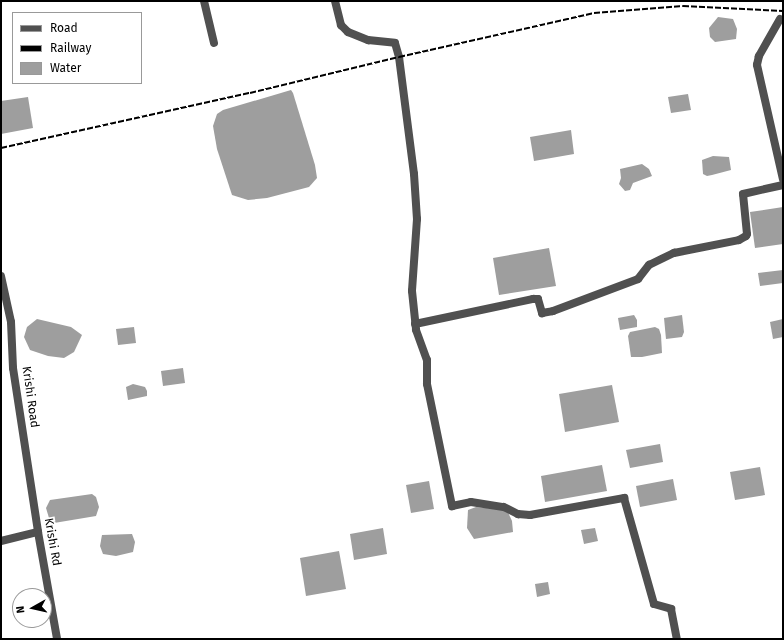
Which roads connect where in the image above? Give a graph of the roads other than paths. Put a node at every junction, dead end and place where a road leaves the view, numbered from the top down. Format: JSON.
{"nodes":[{"id":1,"x":204,"y":1,"type":"edge"},
{"id":2,"x":335,"y":1,"type":"edge"},
{"id":3,"x":780,"y":20,"type":"dead end"},
{"id":4,"x":214,"y":42,"type":"dead end"},
{"id":5,"x":783,"y":179,"type":"edge"},
{"id":6,"x":783,"y":185,"type":"edge"},
{"id":7,"x":1,"y":276,"type":"edge"},
{"id":8,"x":415,"y":324,"type":"junction"},
{"id":9,"x":25,"y":450,"type":"joint"},
{"id":10,"x":38,"y":532,"type":"junction"},
{"id":11,"x":1,"y":541,"type":"edge"},
{"id":12,"x":57,"y":639,"type":"edge"},
{"id":13,"x":677,"y":639,"type":"edge"}],
"edges":[{"from":1,"to":4,"type":"street"},
{"from":2,"to":8,"type":"street"},
{"from":3,"to":5,"type":"street"},
{"from":6,"to":8,"type":"street"},
{"from":7,"to":9,"type":"street","name":"Krishi Road"},
{"from":8,"to":13,"type":"street"},
{"from":9,"to":10,"type":"street","name":"Krishi Rd"},
{"from":10,"to":11,"type":"street"},
{"from":10,"to":12,"type":"street","name":"Krishi Rd"}]}
